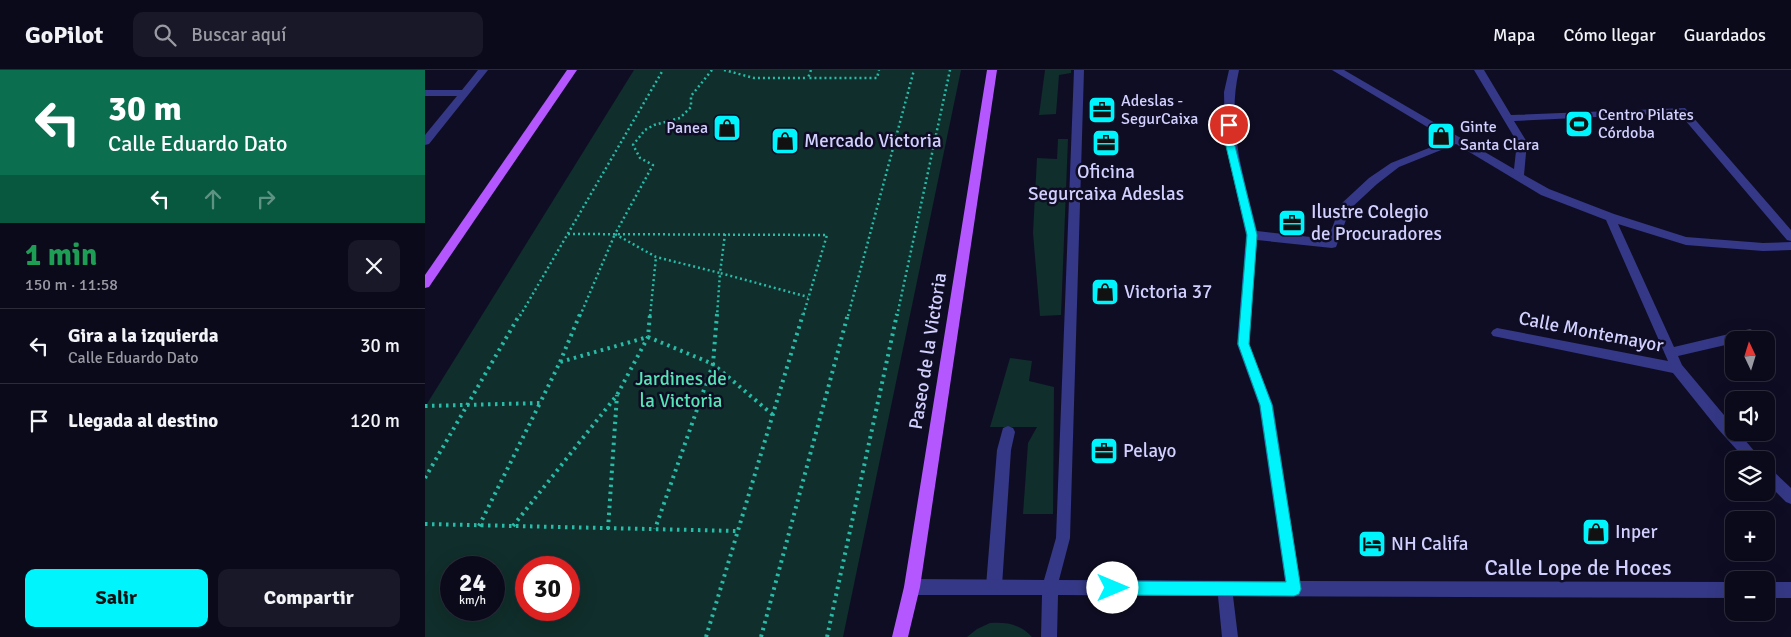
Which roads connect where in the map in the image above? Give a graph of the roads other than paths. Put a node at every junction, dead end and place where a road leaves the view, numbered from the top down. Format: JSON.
{"nodes":[{"id":1,"x":483,"y":70,"type":"edge"},
{"id":2,"x":572,"y":70,"type":"edge"},
{"id":3,"x":992,"y":70,"type":"edge"},
{"id":4,"x":1079,"y":70,"type":"edge"},
{"id":5,"x":1234,"y":70,"type":"edge"},
{"id":6,"x":1337,"y":70,"type":"edge"},
{"id":7,"x":1479,"y":70,"type":"edge"},
{"id":8,"x":425,"y":93,"type":"edge"},
{"id":9,"x":465,"y":93,"type":"junction"},
{"id":10,"x":1508,"y":118,"type":"junction"},
{"id":11,"x":1458,"y":140,"type":"junction"},
{"id":12,"x":425,"y":142,"type":"edge"},
{"id":13,"x":1519,"y":177,"type":"junction"},
{"id":14,"x":1610,"y":217,"type":"junction"},
{"id":15,"x":1252,"y":235,"type":"junction"},
{"id":16,"x":1791,"y":237,"type":"edge"},
{"id":17,"x":1791,"y":246,"type":"edge"},
{"id":18,"x":425,"y":284,"type":"edge"},
{"id":19,"x":1497,"y":333,"type":"dead end"},
{"id":20,"x":1725,"y":340,"type":"edge"},
{"id":21,"x":1671,"y":353,"type":"junction"},
{"id":22,"x":1677,"y":368,"type":"junction"},
{"id":23,"x":1008,"y":432,"type":"dead end"},
{"id":24,"x":1747,"y":451,"type":"edge"},
{"id":25,"x":1775,"y":482,"type":"edge"},
{"id":26,"x":1791,"y":497,"type":"edge"},
{"id":27,"x":994,"y":586,"type":"junction"},
{"id":28,"x":912,"y":587,"type":"junction"},
{"id":29,"x":1050,"y":587,"type":"junction"},
{"id":30,"x":1225,"y":588,"type":"junction"},
{"id":31,"x":1294,"y":589,"type":"junction"},
{"id":32,"x":1725,"y":590,"type":"edge"},
{"id":33,"x":1775,"y":590,"type":"edge"},
{"id":34,"x":1791,"y":590,"type":"edge"},
{"id":35,"x":900,"y":637,"type":"edge"},
{"id":36,"x":1049,"y":637,"type":"edge"},
{"id":37,"x":1230,"y":637,"type":"edge"}],
"edges":[{"from":1,"to":9,"type":"street"},
{"from":2,"to":18,"type":"main road"},
{"from":3,"to":28,"type":"main road","name":"Paseo de la Victoria"},
{"from":4,"to":29,"type":"street"},
{"from":5,"to":15,"type":"street"},
{"from":6,"to":11,"type":"street"},
{"from":7,"to":10,"type":"street"},
{"from":8,"to":9,"type":"street"},
{"from":9,"to":12,"type":"street"},
{"from":10,"to":13,"type":"street"},
{"from":10,"to":16,"type":"street"},
{"from":11,"to":13,"type":"street"},
{"from":11,"to":15,"type":"street"},
{"from":13,"to":14,"type":"street"},
{"from":14,"to":17,"type":"street"},
{"from":14,"to":21,"type":"street","name":"Calle Montemayor"},
{"from":15,"to":31,"type":"street"},
{"from":19,"to":22,"type":"street","name":"Calle Montemayor"},
{"from":20,"to":21,"type":"street","name":"Calle Montemayor"},
{"from":21,"to":22,"type":"street","name":"Calle Montemayor"},
{"from":22,"to":24,"type":"street","name":"Calle Montemayor"},
{"from":23,"to":27,"type":"street"},
{"from":25,"to":26,"type":"street"},
{"from":27,"to":28,"type":"street","name":"Calle Lope de Hoces"},
{"from":27,"to":29,"type":"street","name":"Calle Lope de Hoces"},
{"from":28,"to":35,"type":"main road","name":"Paseo de la Victoria"},
{"from":29,"to":30,"type":"street","name":"Calle Lope de Hoces"},
{"from":29,"to":36,"type":"street"},
{"from":30,"to":31,"type":"street","name":"Calle Lope de Hoces"},
{"from":30,"to":37,"type":"street"},
{"from":31,"to":32,"type":"street","name":"Calle Lope de Hoces"},
{"from":33,"to":34,"type":"street"}]}
